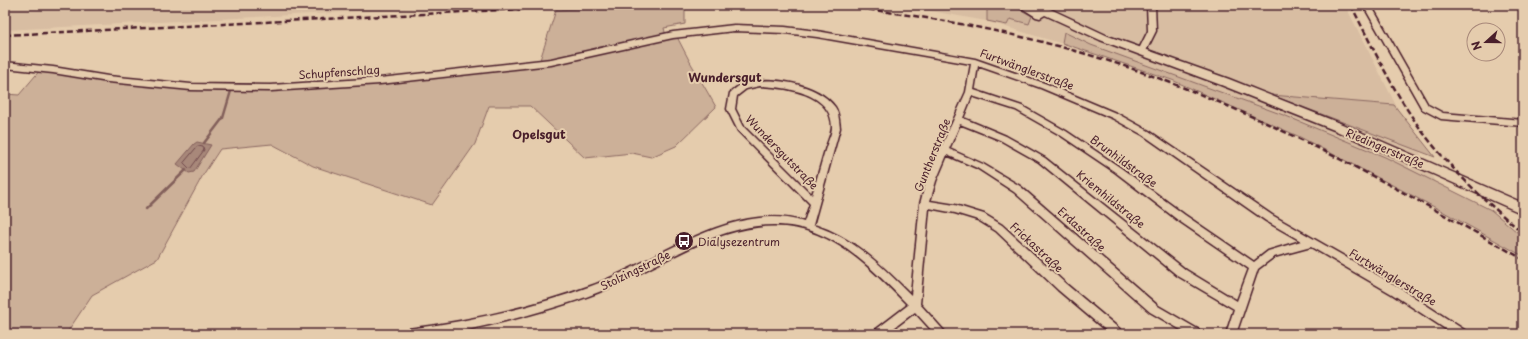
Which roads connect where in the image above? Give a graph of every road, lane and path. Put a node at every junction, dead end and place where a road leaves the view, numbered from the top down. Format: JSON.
{"nodes":[{"id":1,"x":1022,"y":5,"type":"edge"},
{"id":2,"x":1034,"y":5,"type":"edge"},
{"id":3,"x":1151,"y":5,"type":"edge"},
{"id":4,"x":1367,"y":5,"type":"edge"},
{"id":5,"x":673,"y":35,"type":"joint"},
{"id":6,"x":1142,"y":51,"type":"junction"},
{"id":7,"x":976,"y":62,"type":"junction"},
{"id":8,"x":5,"y":65,"type":"edge"},
{"id":9,"x":970,"y":92,"type":"junction"},
{"id":10,"x":1245,"y":92,"type":"junction"},
{"id":11,"x":959,"y":120,"type":"junction"},
{"id":12,"x":1523,"y":123,"type":"edge"},
{"id":13,"x":1345,"y":131,"type":"junction"},
{"id":14,"x":945,"y":151,"type":"junction"},
{"id":15,"x":1523,"y":201,"type":"edge"},
{"id":16,"x":814,"y":202,"type":"junction"},
{"id":17,"x":925,"y":204,"type":"junction"},
{"id":18,"x":1523,"y":209,"type":"edge"},
{"id":19,"x":1523,"y":218,"type":"edge"},
{"id":20,"x":808,"y":226,"type":"junction"},
{"id":21,"x":1310,"y":243,"type":"junction"},
{"id":22,"x":1254,"y":267,"type":"junction"},
{"id":23,"x":915,"y":306,"type":"junction"},
{"id":24,"x":1241,"y":308,"type":"junction"},
{"id":25,"x":445,"y":332,"type":"edge"},
{"id":26,"x":408,"y":334,"type":"edge"},
{"id":27,"x":878,"y":334,"type":"edge"},
{"id":28,"x":942,"y":334,"type":"edge"},
{"id":29,"x":1118,"y":334,"type":"edge"},
{"id":30,"x":1197,"y":334,"type":"edge"},
{"id":31,"x":1231,"y":334,"type":"edge"},
{"id":32,"x":1462,"y":334,"type":"edge"}],
"edges":[{"from":1,"to":10,"type":"main road","name":"Riedingerstraße"},
{"from":2,"to":6,"type":"main road","name":"Riedingerstraße"},
{"from":3,"to":6,"type":"street"},
{"from":4,"to":12,"type":"street"},
{"from":5,"to":7,"type":"street","name":"Furtwänglerstraße"},
{"from":5,"to":8,"type":"street","name":"Schupfenschlag"},
{"from":6,"to":10,"type":"main road","name":"Riedingerstraße"},
{"from":7,"to":9,"type":"street","name":"Guntherstraße"},
{"from":7,"to":21,"type":"street","name":"Furtwänglerstraße"},
{"from":9,"to":11,"type":"street","name":"Guntherstraße"},
{"from":9,"to":22,"type":"street","name":"Brunhildstraße"},
{"from":10,"to":13,"type":"main road","name":"Riedingerstraße"},
{"from":11,"to":14,"type":"street","name":"Guntherstraße"},
{"from":11,"to":24,"type":"street","name":"Kriemhildstraße"},
{"from":13,"to":15,"type":"main road"},
{"from":13,"to":18,"type":"main road","name":"Riedingerstraße"},
{"from":13,"to":19,"type":"main road"},
{"from":14,"to":17,"type":"street","name":"Guntherstraße"},
{"from":14,"to":30,"type":"street","name":"Erdastraße"},
{"from":16,"to":16,"type":"street","name":"Wundersgutstraße"},
{"from":16,"to":20,"type":"street","name":"Wundersgutstraße"},
{"from":17,"to":23,"type":"street","name":"Guntherstraße"},
{"from":17,"to":29,"type":"street","name":"Frickastraße"},
{"from":20,"to":23,"type":"street","name":"Stolzingstraße"},
{"from":20,"to":25,"type":"street","name":"Stolzingstraße"},
{"from":21,"to":22,"type":"street"},
{"from":21,"to":32,"type":"street","name":"Furtwänglerstraße"},
{"from":22,"to":24,"type":"street"},
{"from":23,"to":27,"type":"street"},
{"from":23,"to":28,"type":"street","name":"Stolzingstraße"},
{"from":24,"to":31,"type":"street"},
{"from":25,"to":26,"type":"street","name":"Stolzingstraße"}]}
